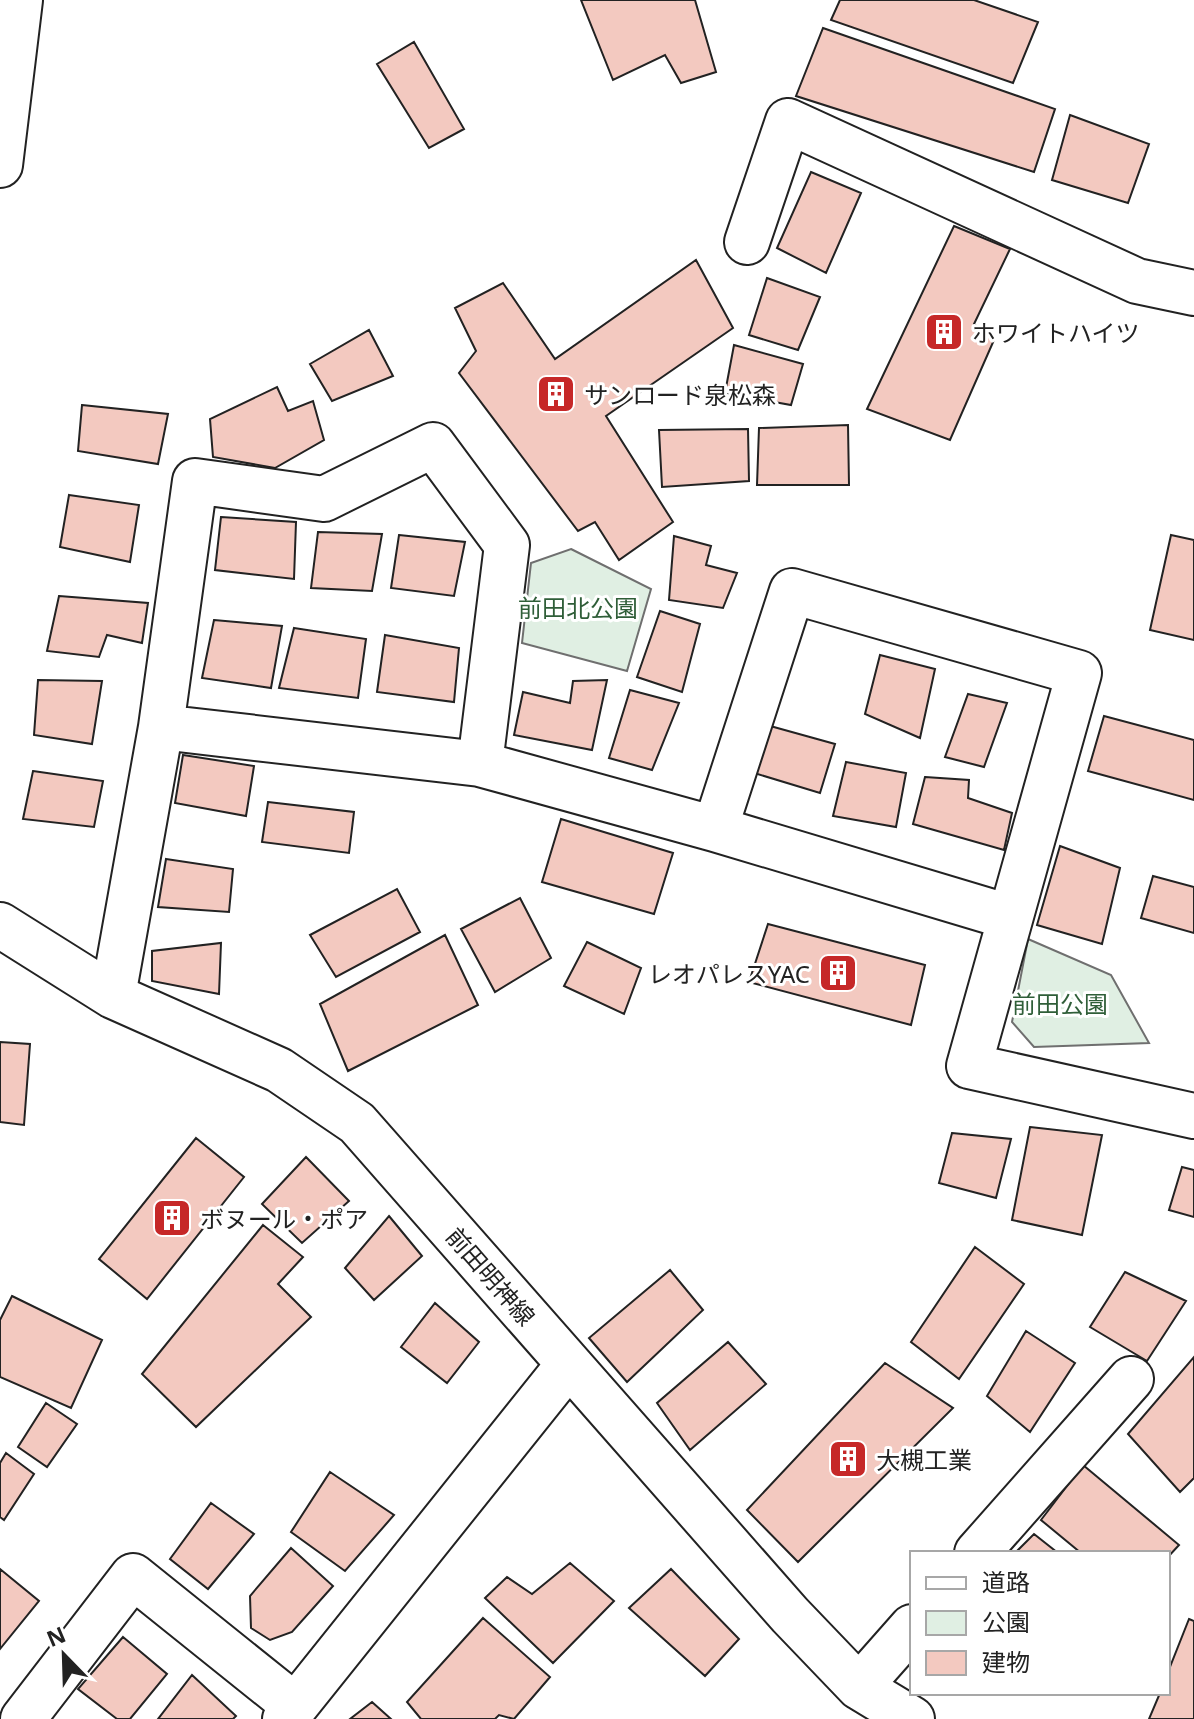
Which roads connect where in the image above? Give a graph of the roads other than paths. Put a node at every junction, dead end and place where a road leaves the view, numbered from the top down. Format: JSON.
{"nodes":[{"id":1,"x":20,"y":0,"type":"edge"},
{"id":2,"x":0,"y":165,"type":"edge"},
{"id":3,"x":747,"y":242,"type":"dead end"},
{"id":4,"x":1194,"y":293,"type":"edge"},
{"id":5,"x":161,"y":727,"type":"junction"},
{"id":6,"x":480,"y":764,"type":"junction"},
{"id":7,"x":715,"y":829,"type":"junction"},
{"id":8,"x":1009,"y":917,"type":"junction"},
{"id":9,"x":0,"y":925,"type":"edge"},
{"id":10,"x":113,"y":996,"type":"junction"},
{"id":11,"x":1194,"y":1116,"type":"edge"},
{"id":12,"x":569,"y":1364,"type":"junction"},
{"id":13,"x":1131,"y":1379,"type":"dead end"},
{"id":14,"x":979,"y":1551,"type":"edge"},
{"id":15,"x":910,"y":1632,"type":"edge"},
{"id":16,"x":879,"y":1706,"type":"edge"},
{"id":17,"x":290,"y":1713,"type":"edge"},
{"id":18,"x":23,"y":1719,"type":"edge"}],
"edges":[{"from":1,"to":2,"type":"street"},
{"from":3,"to":4,"type":"street"},
{"from":5,"to":6,"type":"street"},
{"from":5,"to":6,"type":"street"},
{"from":5,"to":10,"type":"street"},
{"from":6,"to":7,"type":"street"},
{"from":7,"to":8,"type":"street"},
{"from":7,"to":8,"type":"street"},
{"from":8,"to":11,"type":"street"},
{"from":9,"to":10,"type":"street","name":"前田明神線"},
{"from":10,"to":12,"type":"street","name":"前田明神線"},
{"from":12,"to":16,"type":"street","name":"前田明神線"},
{"from":12,"to":17,"type":"street"},
{"from":13,"to":14,"type":"street"},
{"from":15,"to":16,"type":"street"},
{"from":17,"to":18,"type":"street"}]}
